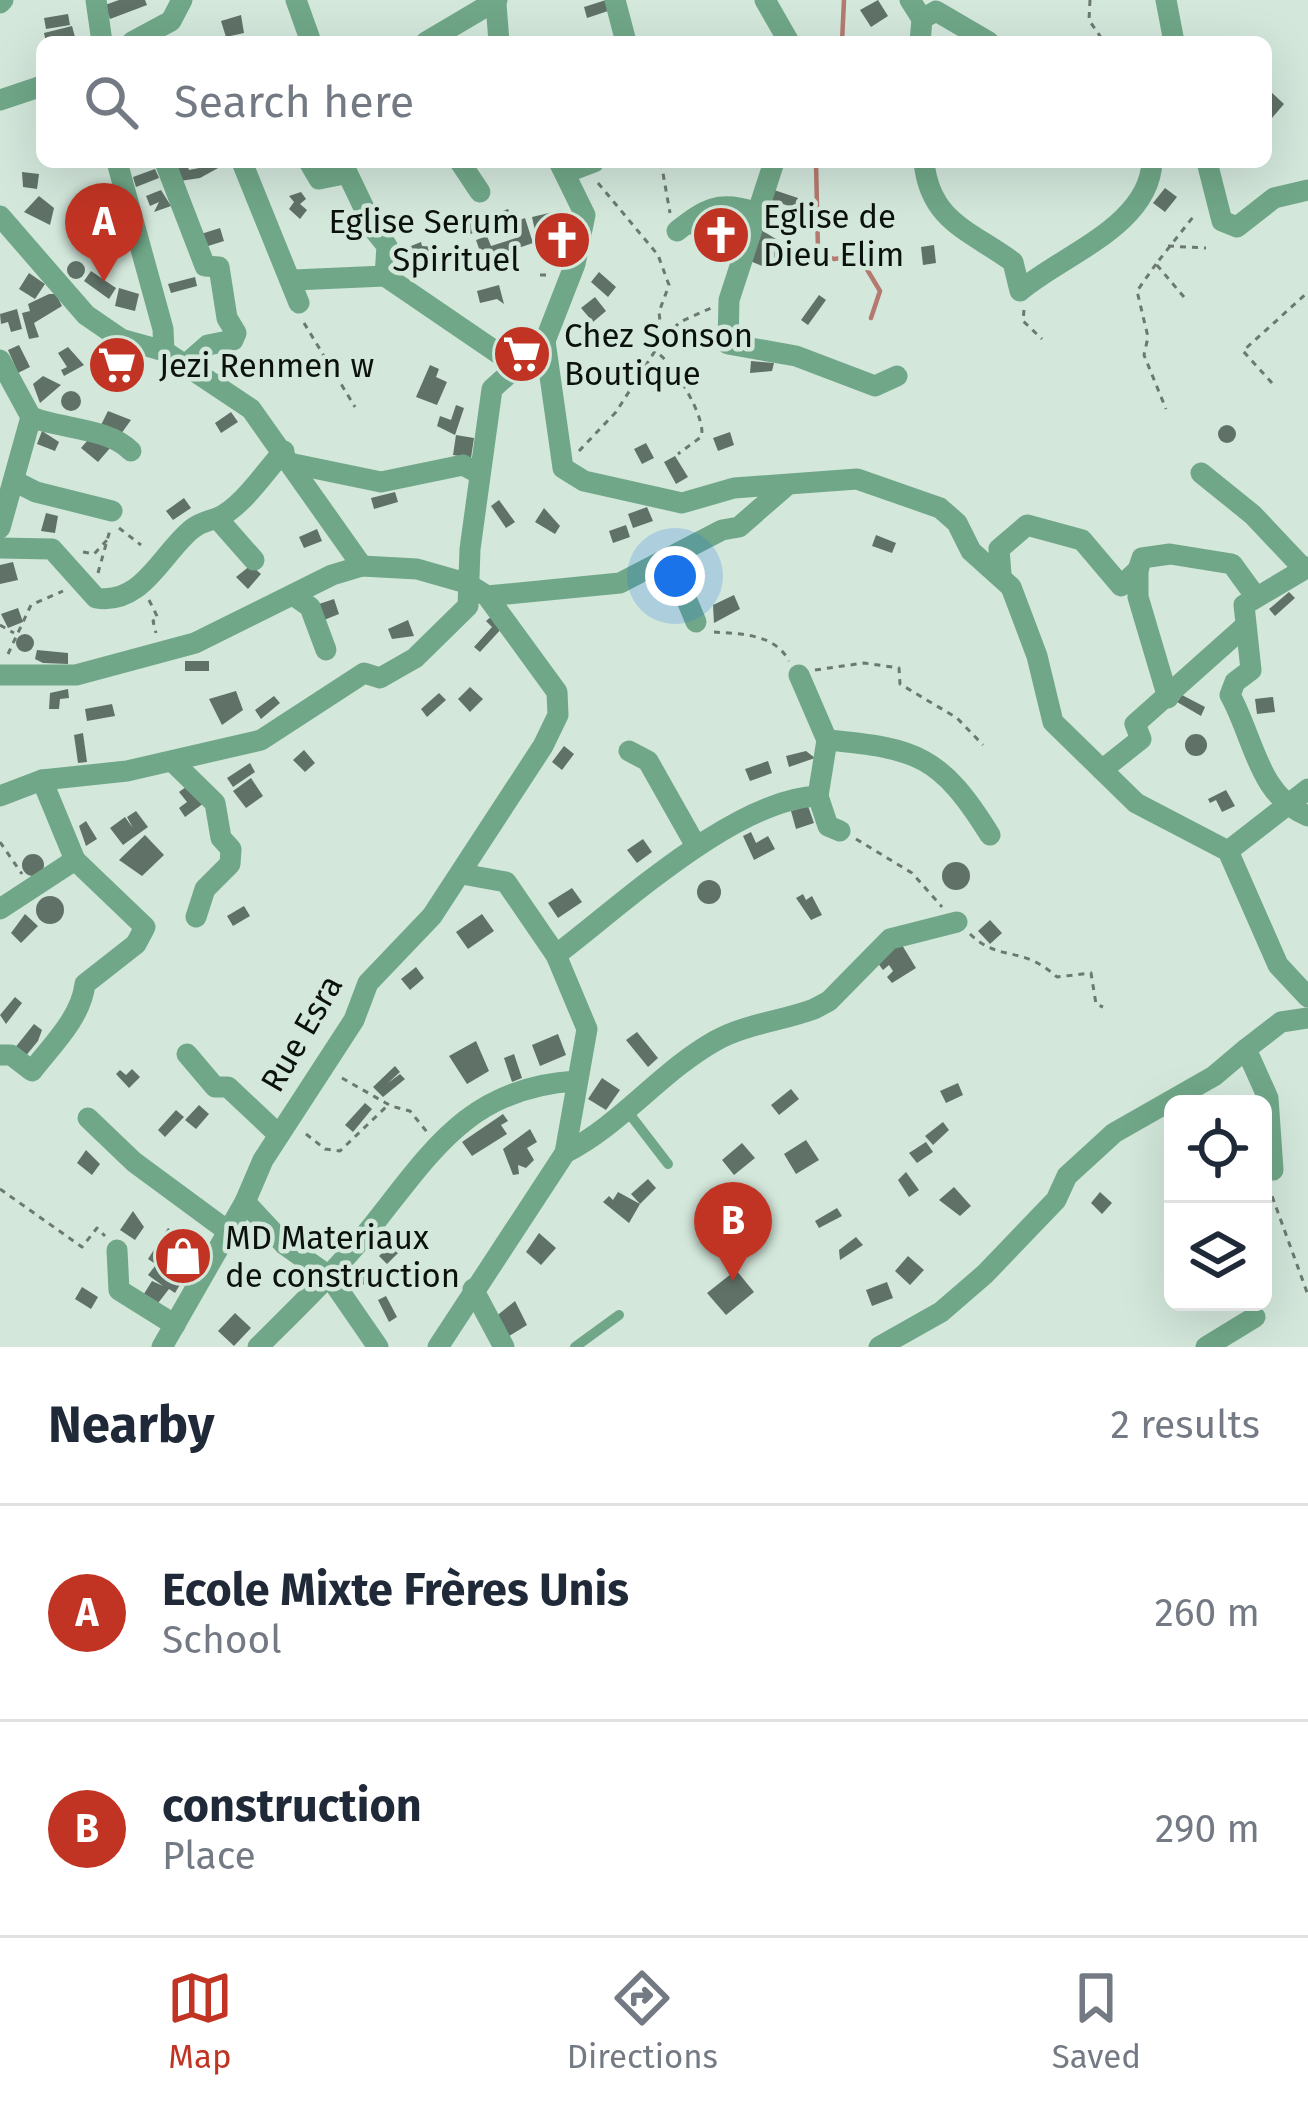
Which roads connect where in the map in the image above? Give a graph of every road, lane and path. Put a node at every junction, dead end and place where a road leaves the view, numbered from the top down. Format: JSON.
{"nodes":[{"id":1,"x":96,"y":0,"type":"edge"},
{"id":2,"x":182,"y":0,"type":"edge"},
{"id":3,"x":296,"y":0,"type":"edge"},
{"id":4,"x":615,"y":0,"type":"edge"},
{"id":5,"x":765,"y":0,"type":"edge"},
{"id":6,"x":1090,"y":0,"type":"edge"},
{"id":7,"x":1166,"y":0,"type":"edge"},
{"id":8,"x":497,"y":2,"type":"edge"},
{"id":9,"x":917,"y":20,"type":"edge"},
{"id":10,"x":174,"y":32,"type":"edge"},
{"id":11,"x":101,"y":36,"type":"edge"},
{"id":12,"x":309,"y":36,"type":"edge"},
{"id":13,"x":437,"y":36,"type":"edge"},
{"id":14,"x":499,"y":36,"type":"edge"},
{"id":15,"x":624,"y":36,"type":"edge"},
{"id":16,"x":786,"y":36,"type":"edge"},
{"id":17,"x":979,"y":36,"type":"edge"},
{"id":18,"x":1100,"y":36,"type":"edge"},
{"id":19,"x":1173,"y":36,"type":"edge"},
{"id":20,"x":36,"y":88,"type":"edge"},
{"id":21,"x":0,"y":100,"type":"edge"},
{"id":22,"x":119,"y":168,"type":"edge"},
{"id":23,"x":167,"y":168,"type":"edge"},
{"id":24,"x":245,"y":168,"type":"edge"},
{"id":25,"x":313,"y":168,"type":"edge"},
{"id":26,"x":343,"y":168,"type":"edge"},
{"id":27,"x":464,"y":168,"type":"edge"},
{"id":28,"x":562,"y":168,"type":"edge"},
{"id":29,"x":594,"y":168,"type":"edge"},
{"id":30,"x":662,"y":168,"type":"edge"},
{"id":31,"x":772,"y":168,"type":"edge"},
{"id":32,"x":925,"y":168,"type":"edge"},
{"id":33,"x":1150,"y":168,"type":"edge"},
{"id":34,"x":1209,"y":168,"type":"edge"},
{"id":35,"x":1308,"y":190,"type":"edge"},
{"id":36,"x":480,"y":192,"type":"dead end"},
{"id":37,"x":754,"y":212,"type":"junction"},
{"id":38,"x":0,"y":216,"type":"edge"},
{"id":39,"x":1193,"y":217,"type":"dead end"},
{"id":40,"x":677,"y":231,"type":"joint"},
{"id":41,"x":1168,"y":246,"type":"junction"},
{"id":42,"x":1206,"y":248,"type":"dead end"},
{"id":43,"x":1156,"y":263,"type":"junction"},
{"id":44,"x":385,"y":275,"type":"junction"},
{"id":45,"x":735,"y":279,"type":"junction"},
{"id":46,"x":294,"y":280,"type":"junction"},
{"id":47,"x":1028,"y":284,"type":"junction"},
{"id":48,"x":1308,"y":292,"type":"edge"},
{"id":49,"x":1184,"y":297,"type":"dead end"},
{"id":50,"x":299,"y":303,"type":"joint"},
{"id":51,"x":1042,"y":339,"type":"dead end"},
{"id":52,"x":662,"y":340,"type":"junction"},
{"id":53,"x":544,"y":341,"type":"junction"},
{"id":54,"x":164,"y":351,"type":"junction"},
{"id":55,"x":659,"y":353,"type":"junction"},
{"id":56,"x":0,"y":360,"type":"edge"},
{"id":57,"x":514,"y":364,"type":"junction"},
{"id":58,"x":184,"y":366,"type":"junction"},
{"id":59,"x":897,"y":376,"type":"dead end"},
{"id":60,"x":1272,"y":383,"type":"dead end"},
{"id":61,"x":355,"y":407,"type":"dead end"},
{"id":62,"x":1166,"y":409,"type":"dead end"},
{"id":63,"x":32,"y":417,"type":"junction"},
{"id":64,"x":130,"y":451,"type":"dead end"},
{"id":65,"x":678,"y":454,"type":"dead end"},
{"id":66,"x":289,"y":457,"type":"junction"},
{"id":67,"x":478,"y":473,"type":"junction"},
{"id":68,"x":1202,"y":473,"type":"dead end"},
{"id":69,"x":584,"y":481,"type":"junction"},
{"id":70,"x":786,"y":486,"type":"junction"},
{"id":71,"x":8,"y":488,"type":"edge"},
{"id":72,"x":112,"y":511,"type":"dead end"},
{"id":73,"x":218,"y":518,"type":"junction"},
{"id":74,"x":0,"y":528,"type":"edge"},
{"id":75,"x":109,"y":538,"type":"junction"},
{"id":76,"x":141,"y":545,"type":"dead end"},
{"id":77,"x":0,"y":548,"type":"edge"},
{"id":78,"x":254,"y":560,"type":"dead end"},
{"id":79,"x":670,"y":560,"type":"junction"},
{"id":80,"x":362,"y":566,"type":"junction"},
{"id":81,"x":1306,"y":568,"type":"edge"},
{"id":82,"x":1138,"y":571,"type":"junction"},
{"id":83,"x":1001,"y":574,"type":"junction"},
{"id":84,"x":77,"y":576,"type":"junction"},
{"id":85,"x":136,"y":587,"type":"junction"},
{"id":86,"x":293,"y":595,"type":"junction"},
{"id":87,"x":474,"y":595,"type":"junction"},
{"id":88,"x":1256,"y":597,"type":"junction"},
{"id":89,"x":696,"y":622,"type":"joint"},
{"id":90,"x":0,"y":625,"type":"edge"},
{"id":91,"x":1245,"y":626,"type":"junction"},
{"id":92,"x":14,"y":634,"type":"junction"},
{"id":93,"x":167,"y":649,"type":"junction"},
{"id":94,"x":326,"y":650,"type":"dead end"},
{"id":95,"x":1,"y":675,"type":"edge"},
{"id":96,"x":799,"y":675,"type":"junction"},
{"id":97,"x":1168,"y":698,"type":"junction"},
{"id":98,"x":827,"y":740,"type":"junction"},
{"id":99,"x":983,"y":745,"type":"dead end"},
{"id":100,"x":629,"y":752,"type":"dead end"},
{"id":101,"x":172,"y":760,"type":"junction"},
{"id":102,"x":1102,"y":770,"type":"junction"},
{"id":103,"x":42,"y":780,"type":"junction"},
{"id":104,"x":1308,"y":789,"type":"edge"},
{"id":105,"x":0,"y":796,"type":"edge"},
{"id":106,"x":818,"y":796,"type":"junction"},
{"id":107,"x":1298,"y":812,"type":"edge"},
{"id":108,"x":840,"y":831,"type":"joint"},
{"id":109,"x":990,"y":835,"type":"dead end"},
{"id":110,"x":0,"y":842,"type":"edge"},
{"id":111,"x":697,"y":847,"type":"junction"},
{"id":112,"x":1228,"y":851,"type":"junction"},
{"id":113,"x":75,"y":860,"type":"junction"},
{"id":114,"x":462,"y":874,"type":"junction"},
{"id":115,"x":37,"y":887,"type":"junction"},
{"id":116,"x":0,"y":909,"type":"edge"},
{"id":117,"x":196,"y":916,"type":"dead end"},
{"id":118,"x":957,"y":922,"type":"junction"},
{"id":119,"x":556,"y":955,"type":"junction"},
{"id":120,"x":1308,"y":997,"type":"edge"},
{"id":121,"x":1103,"y":1007,"type":"dead end"},
{"id":122,"x":1308,"y":1018,"type":"edge"},
{"id":123,"x":1246,"y":1048,"type":"junction"},
{"id":124,"x":187,"y":1054,"type":"dead end"},
{"id":125,"x":0,"y":1055,"type":"edge"},
{"id":126,"x":324,"y":1070,"type":"junction"},
{"id":127,"x":577,"y":1081,"type":"junction"},
{"id":128,"x":388,"y":1105,"type":"junction"},
{"id":129,"x":628,"y":1112,"type":"junction"},
{"id":130,"x":88,"y":1118,"type":"dead end"},
{"id":131,"x":283,"y":1128,"type":"junction"},
{"id":132,"x":433,"y":1145,"type":"junction"},
{"id":133,"x":565,"y":1153,"type":"junction"},
{"id":134,"x":668,"y":1164,"type":"dead end"},
{"id":135,"x":1273,"y":1170,"type":"joint"},
{"id":136,"x":0,"y":1189,"type":"edge"},
{"id":137,"x":245,"y":1202,"type":"junction"},
{"id":138,"x":229,"y":1232,"type":"junction"},
{"id":139,"x":117,"y":1250,"type":"joint"},
{"id":140,"x":328,"y":1276,"type":"junction"},
{"id":141,"x":473,"y":1289,"type":"junction"},
{"id":142,"x":1308,"y":1295,"type":"edge"},
{"id":143,"x":619,"y":1315,"type":"dead end"},
{"id":144,"x":1255,"y":1317,"type":"dead end"},
{"id":145,"x":175,"y":1325,"type":"junction"},
{"id":146,"x":162,"y":1347,"type":"edge"},
{"id":147,"x":258,"y":1347,"type":"edge"},
{"id":148,"x":378,"y":1347,"type":"edge"},
{"id":149,"x":438,"y":1347,"type":"edge"},
{"id":150,"x":503,"y":1347,"type":"edge"},
{"id":151,"x":575,"y":1347,"type":"edge"},
{"id":152,"x":879,"y":1347,"type":"edge"},
{"id":153,"x":1206,"y":1347,"type":"edge"}],
"edges":[{"from":1,"to":11,"type":"street"},
{"from":2,"to":10,"type":"street"},
{"from":3,"to":12,"type":"street"},
{"from":4,"to":15,"type":"street"},
{"from":5,"to":16,"type":"street"},
{"from":6,"to":18,"type":"path"},
{"from":7,"to":19,"type":"street"},
{"from":8,"to":13,"type":"street"},
{"from":8,"to":14,"type":"street"},
{"from":9,"to":17,"type":"street"},
{"from":20,"to":21,"type":"street"},
{"from":22,"to":54,"type":"street"},
{"from":23,"to":58,"type":"street"},
{"from":24,"to":46,"type":"street"},
{"from":25,"to":26,"type":"street"},
{"from":26,"to":44,"type":"street"},
{"from":27,"to":36,"type":"street"},
{"from":28,"to":53,"type":"street"},
{"from":29,"to":52,"type":"path"},
{"from":30,"to":40,"type":"path"},
{"from":31,"to":37,"type":"street"},
{"from":32,"to":47,"type":"street"},
{"from":33,"to":47,"type":"street"},
{"from":34,"to":35,"type":"street"},
{"from":37,"to":40,"type":"street"},
{"from":37,"to":45,"type":"street"},
{"from":38,"to":54,"type":"street"},
{"from":39,"to":41,"type":"path"},
{"from":41,"to":42,"type":"path"},
{"from":41,"to":43,"type":"path"},
{"from":43,"to":49,"type":"path"},
{"from":43,"to":62,"type":"path"},
{"from":44,"to":46,"type":"street"},
{"from":44,"to":57,"type":"street"},
{"from":45,"to":52,"type":"path"},
{"from":45,"to":59,"type":"street"},
{"from":46,"to":50,"type":"street"},
{"from":47,"to":51,"type":"path"},
{"from":48,"to":60,"type":"path"},
{"from":50,"to":61,"type":"path"},
{"from":52,"to":55,"type":"path"},
{"from":53,"to":57,"type":"street"},
{"from":53,"to":69,"type":"street"},
{"from":54,"to":58,"type":"street"},
{"from":55,"to":65,"type":"path"},
{"from":55,"to":69,"type":"path"},
{"from":56,"to":63,"type":"street"},
{"from":57,"to":67,"type":"street"},
{"from":58,"to":66,"type":"street"},
{"from":63,"to":64,"type":"street"},
{"from":63,"to":71,"type":"street"},
{"from":66,"to":67,"type":"street"},
{"from":66,"to":73,"type":"street"},
{"from":66,"to":80,"type":"street"},
{"from":67,"to":87,"type":"street"},
{"from":68,"to":81,"type":"street"},
{"from":69,"to":70,"type":"street"},
{"from":70,"to":79,"type":"street"},
{"from":70,"to":83,"type":"street"},
{"from":71,"to":72,"type":"street"},
{"from":71,"to":74,"type":"street"},
{"from":73,"to":78,"type":"street"},
{"from":73,"to":85,"type":"street"},
{"from":75,"to":76,"type":"path"},
{"from":75,"to":84,"type":"path"},
{"from":75,"to":84,"type":"path"},
{"from":77,"to":84,"type":"street"},
{"from":79,"to":87,"type":"street"},
{"from":79,"to":89,"type":"street"},
{"from":80,"to":86,"type":"street"},
{"from":80,"to":87,"type":"street"},
{"from":81,"to":88,"type":"street"},
{"from":82,"to":83,"type":"street"},
{"from":82,"to":88,"type":"street"},
{"from":82,"to":97,"type":"street"},
{"from":83,"to":102,"type":"street"},
{"from":84,"to":85,"type":"street"},
{"from":84,"to":92,"type":"path"},
{"from":85,"to":93,"type":"path"},
{"from":86,"to":93,"type":"street"},
{"from":86,"to":94,"type":"street"},
{"from":87,"to":101,"type":"street"},
{"from":87,"to":114,"type":"street","name":"Rue Esra"},
{"from":88,"to":91,"type":"street"},
{"from":89,"to":96,"type":"path"},
{"from":90,"to":92,"type":"path"},
{"from":91,"to":97,"type":"street"},
{"from":91,"to":107,"type":"street"},
{"from":92,"to":95,"type":"path"},
{"from":93,"to":95,"type":"street"},
{"from":96,"to":98,"type":"street"},
{"from":96,"to":99,"type":"path"},
{"from":97,"to":102,"type":"street"},
{"from":98,"to":106,"type":"street"},
{"from":98,"to":109,"type":"street"},
{"from":100,"to":111,"type":"street"},
{"from":101,"to":103,"type":"street"},
{"from":101,"to":117,"type":"street"},
{"from":102,"to":112,"type":"street"},
{"from":103,"to":105,"type":"street"},
{"from":103,"to":113,"type":"street"},
{"from":104,"to":107,"type":"street"},
{"from":106,"to":108,"type":"street"},
{"from":106,"to":111,"type":"street"},
{"from":107,"to":112,"type":"street"},
{"from":108,"to":118,"type":"path"},
{"from":110,"to":115,"type":"path"},
{"from":111,"to":119,"type":"street"},
{"from":112,"to":120,"type":"street"},
{"from":113,"to":115,"type":"street"},
{"from":113,"to":125,"type":"street"},
{"from":114,"to":119,"type":"street"},
{"from":114,"to":126,"type":"street","name":"Rue Esra"},
{"from":115,"to":116,"type":"street"},
{"from":118,"to":121,"type":"path"},
{"from":118,"to":129,"type":"street"},
{"from":119,"to":127,"type":"street"},
{"from":122,"to":123,"type":"street"},
{"from":123,"to":135,"type":"street"},
{"from":123,"to":152,"type":"street"},
{"from":124,"to":131,"type":"street"},
{"from":126,"to":128,"type":"path"},
{"from":126,"to":131,"type":"street","name":"Rue Esra"},
{"from":127,"to":132,"type":"street"},
{"from":127,"to":133,"type":"street"},
{"from":128,"to":131,"type":"path"},
{"from":128,"to":132,"type":"path"},
{"from":129,"to":133,"type":"street"},
{"from":129,"to":134,"type":"lane"},
{"from":130,"to":138,"type":"street"},
{"from":131,"to":137,"type":"street","name":"Rue Esra"},
{"from":132,"to":140,"type":"street"},
{"from":133,"to":141,"type":"street"},
{"from":135,"to":142,"type":"path"},
{"from":136,"to":139,"type":"path"},
{"from":137,"to":138,"type":"street","name":"Rue Esra"},
{"from":137,"to":140,"type":"street"},
{"from":138,"to":145,"type":"street","name":"Rue Esra"},
{"from":139,"to":145,"type":"street"},
{"from":140,"to":147,"type":"street"},
{"from":140,"to":148,"type":"street"},
{"from":141,"to":149,"type":"street"},
{"from":141,"to":150,"type":"street"},
{"from":143,"to":151,"type":"lane"},
{"from":144,"to":153,"type":"street"},
{"from":145,"to":146,"type":"street","name":"Rue Esra"}]}
